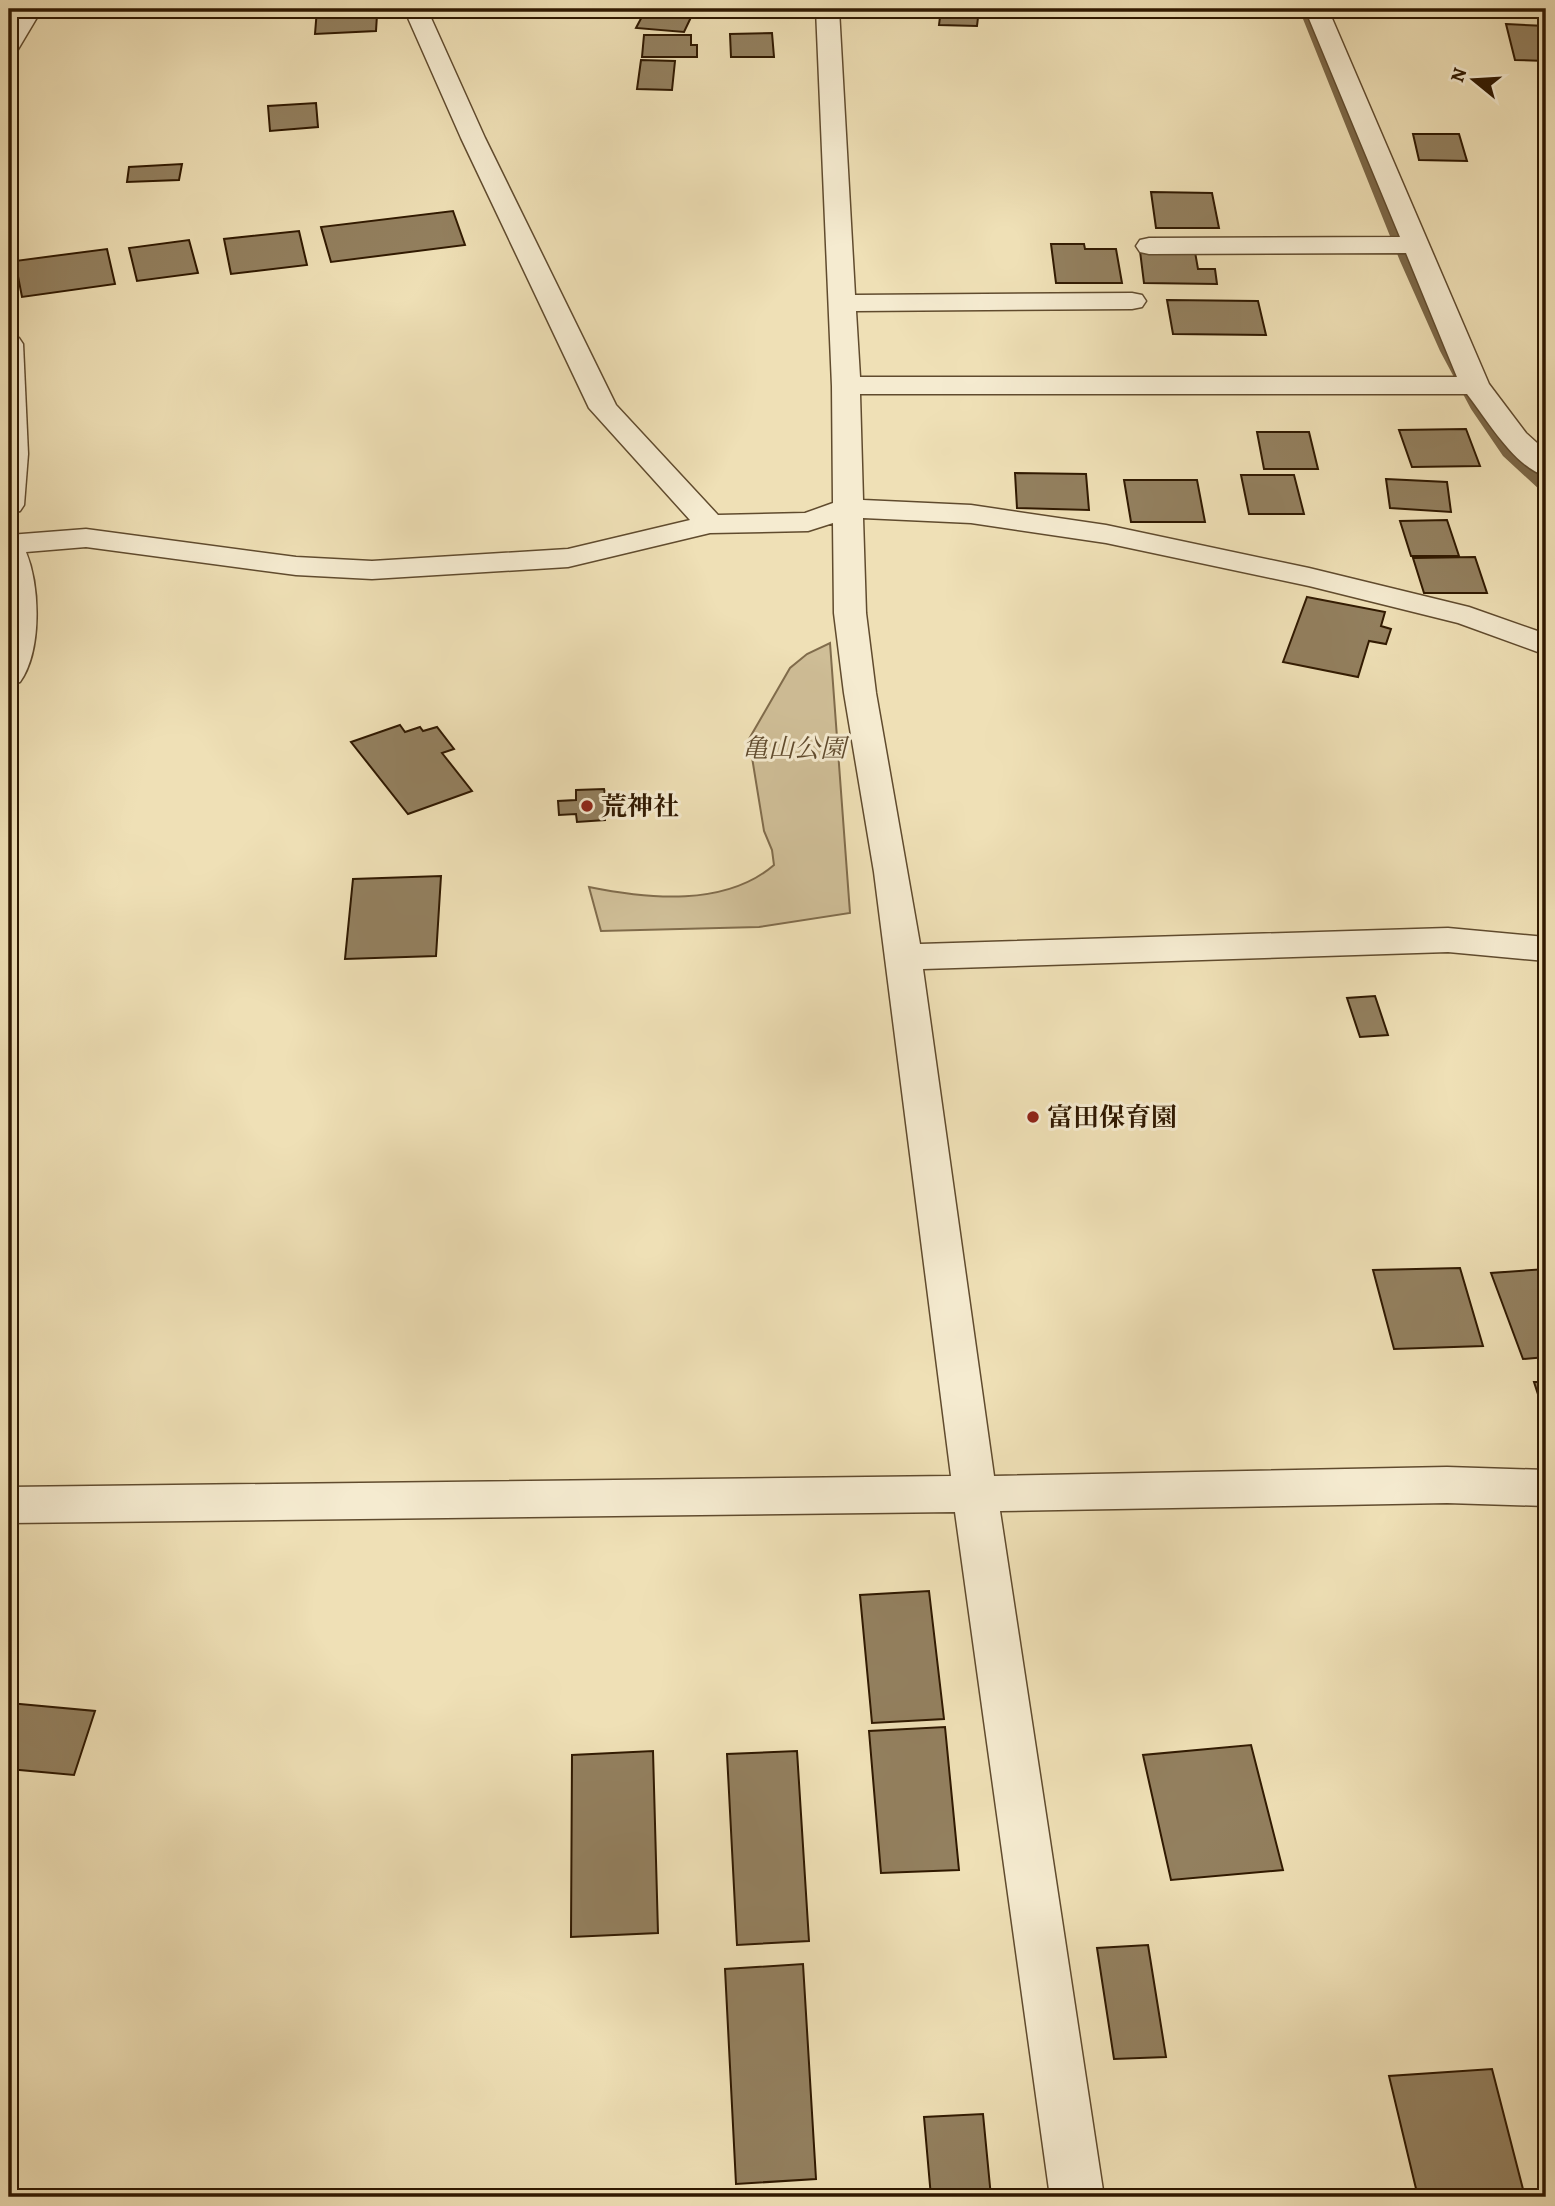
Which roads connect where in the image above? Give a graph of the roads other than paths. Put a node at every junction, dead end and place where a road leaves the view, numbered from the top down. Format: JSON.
{"nodes":[{"id":1,"x":30,"y":9,"type":"edge"},
{"id":2,"x":415,"y":9,"type":"edge"},
{"id":3,"x":827,"y":9,"type":"edge"},
{"id":4,"x":1317,"y":9,"type":"edge"},
{"id":5,"x":9,"y":46,"type":"edge"},
{"id":6,"x":1416,"y":245,"type":"junction"},
{"id":7,"x":1149,"y":246,"type":"dead end"},
{"id":8,"x":1132,"y":301,"type":"dead end"},
{"id":9,"x":842,"y":303,"type":"junction"},
{"id":10,"x":9,"y":344,"type":"edge"},
{"id":11,"x":1475,"y":385,"type":"junction"},
{"id":12,"x":846,"y":386,"type":"junction"},
{"id":13,"x":1546,"y":467,"type":"edge"},
{"id":14,"x":9,"y":505,"type":"edge"},
{"id":15,"x":847,"y":508,"type":"junction"},
{"id":16,"x":710,"y":524,"type":"junction"},
{"id":17,"x":9,"y":546,"type":"edge"},
{"id":18,"x":1546,"y":645,"type":"edge"},
{"id":19,"x":9,"y":675,"type":"edge"},
{"id":20,"x":1546,"y":949,"type":"edge"},
{"id":21,"x":902,"y":957,"type":"junction"},
{"id":22,"x":1546,"y":1488,"type":"edge"},
{"id":23,"x":975,"y":1494,"type":"junction"},
{"id":24,"x":9,"y":1505,"type":"edge"},
{"id":25,"x":1077,"y":2197,"type":"edge"}],
"edges":[{"from":1,"to":5,"type":"street"},
{"from":2,"to":16,"type":"street"},
{"from":3,"to":9,"type":"street"},
{"from":4,"to":6,"type":"street"},
{"from":6,"to":7,"type":"street"},
{"from":6,"to":11,"type":"street"},
{"from":8,"to":9,"type":"street"},
{"from":9,"to":12,"type":"street"},
{"from":10,"to":14,"type":"street"},
{"from":11,"to":12,"type":"street"},
{"from":11,"to":13,"type":"street"},
{"from":12,"to":15,"type":"street"},
{"from":15,"to":16,"type":"street"},
{"from":15,"to":18,"type":"street"},
{"from":15,"to":21,"type":"street"},
{"from":16,"to":17,"type":"street"},
{"from":17,"to":19,"type":"street"},
{"from":20,"to":21,"type":"street"},
{"from":21,"to":23,"type":"street"},
{"from":22,"to":23,"type":"street"},
{"from":23,"to":24,"type":"street"},
{"from":23,"to":25,"type":"street"}]}
